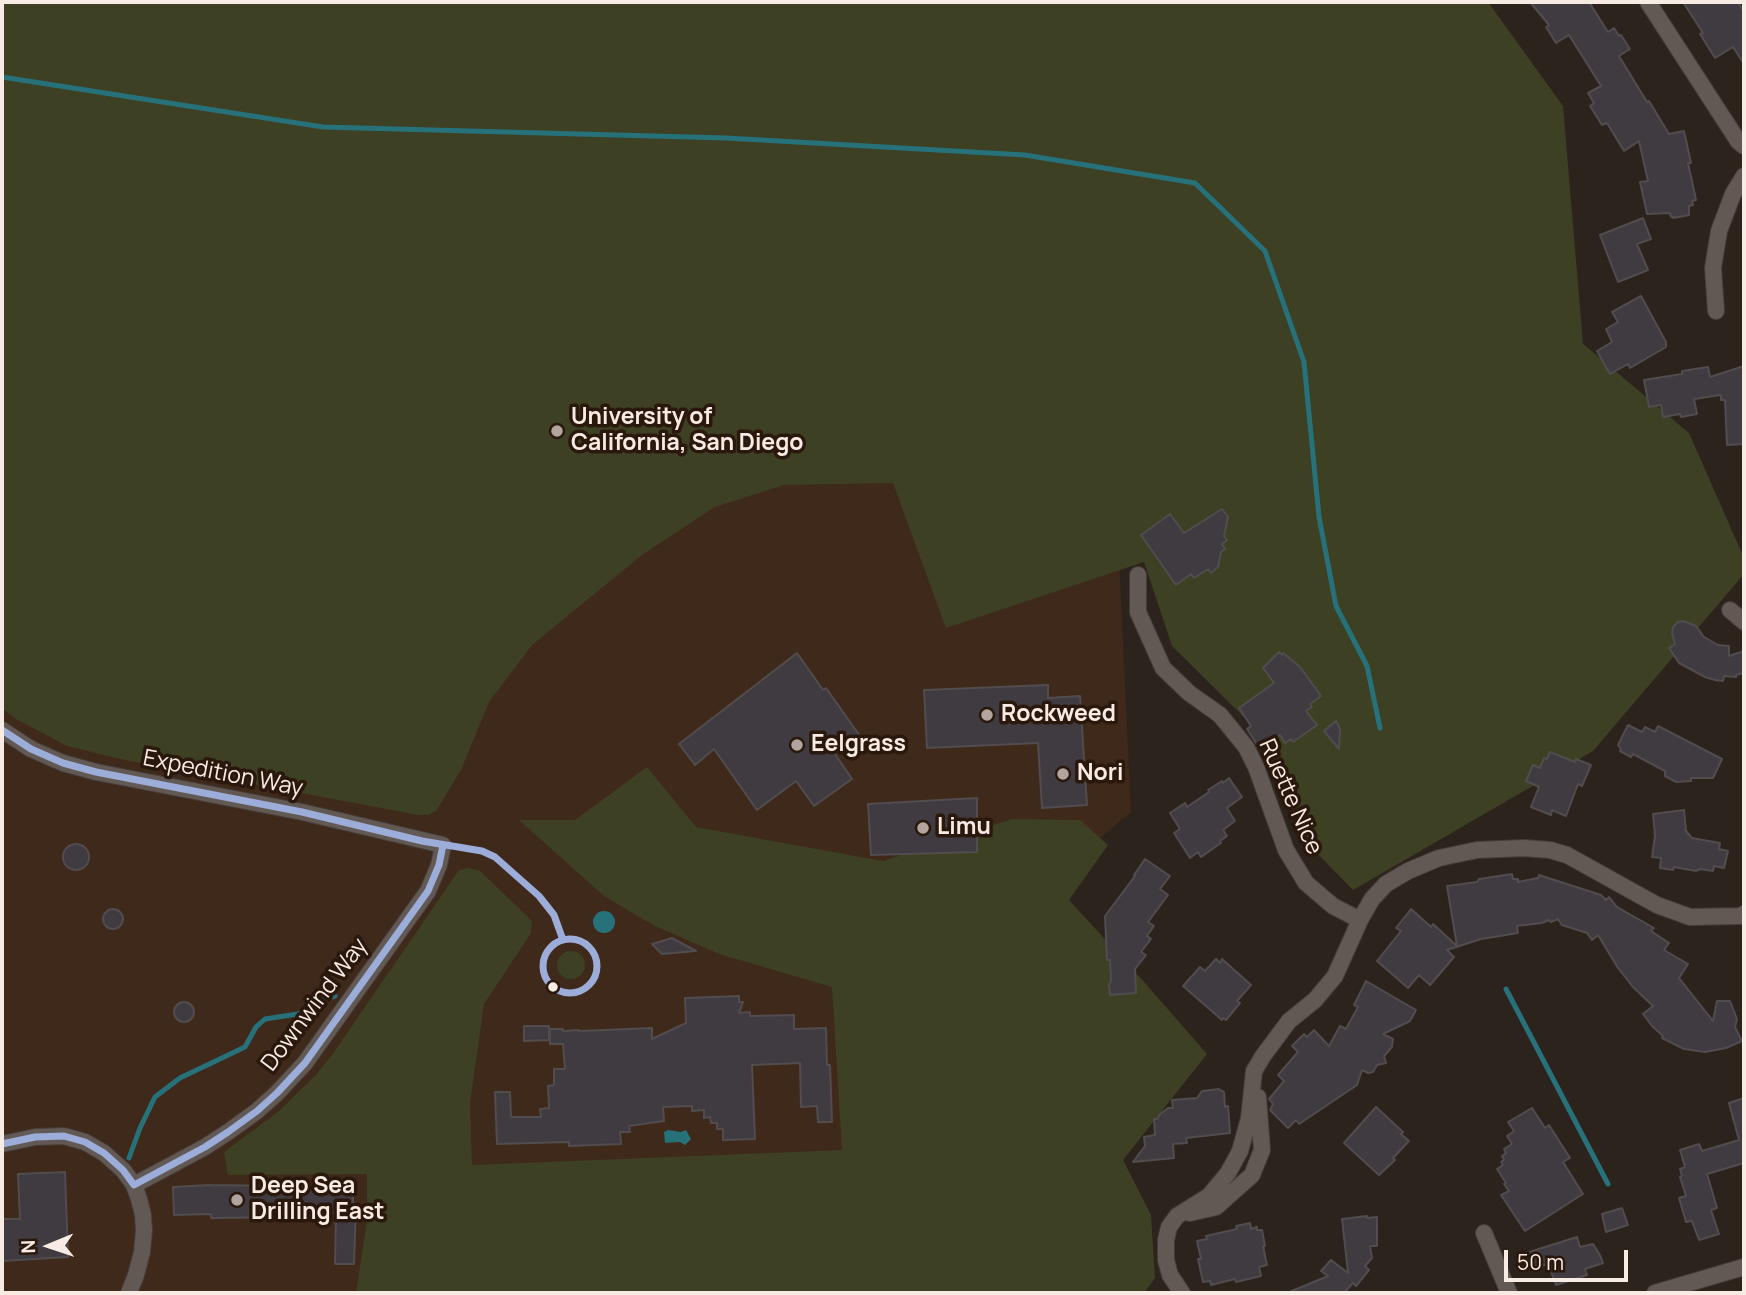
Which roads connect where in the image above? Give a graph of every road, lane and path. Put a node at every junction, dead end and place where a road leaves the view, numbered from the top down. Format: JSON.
{"nodes":[{"id":1,"x":1648,"y":2,"type":"edge"},
{"id":2,"x":1744,"y":146,"type":"edge"},
{"id":3,"x":1744,"y":176,"type":"edge"},
{"id":4,"x":1716,"y":311,"type":"dead end"},
{"id":5,"x":1138,"y":575,"type":"dead end"},
{"id":6,"x":1730,"y":610,"type":"dead end"},
{"id":7,"x":1744,"y":621,"type":"edge"},
{"id":8,"x":2,"y":730,"type":"edge"},
{"id":9,"x":443,"y":845,"type":"joint"},
{"id":10,"x":1744,"y":914,"type":"edge"},
{"id":11,"x":1360,"y":920,"type":"junction"},
{"id":12,"x":2,"y":1144,"type":"edge"},
{"id":13,"x":134,"y":1185,"type":"junction"},
{"id":14,"x":1484,"y":1233,"type":"dead end"},
{"id":15,"x":1744,"y":1267,"type":"edge"},
{"id":16,"x":128,"y":1293,"type":"edge"},
{"id":17,"x":1182,"y":1293,"type":"edge"},
{"id":18,"x":1509,"y":1293,"type":"edge"},
{"id":19,"x":1655,"y":1293,"type":"edge"}],
"edges":[{"from":1,"to":2,"type":"street"},
{"from":3,"to":4,"type":"street"},
{"from":5,"to":11,"type":"street","name":"Ruette Nice"},
{"from":6,"to":7,"type":"street"},
{"from":8,"to":9,"type":"street","name":"Expedition Way"},
{"from":9,"to":13,"type":"street","name":"Downwind Way"},
{"from":10,"to":11,"type":"street"},
{"from":11,"to":17,"type":"street"},
{"from":12,"to":13,"type":"street"},
{"from":13,"to":16,"type":"street"},
{"from":14,"to":18,"type":"street"},
{"from":15,"to":19,"type":"street"}]}
